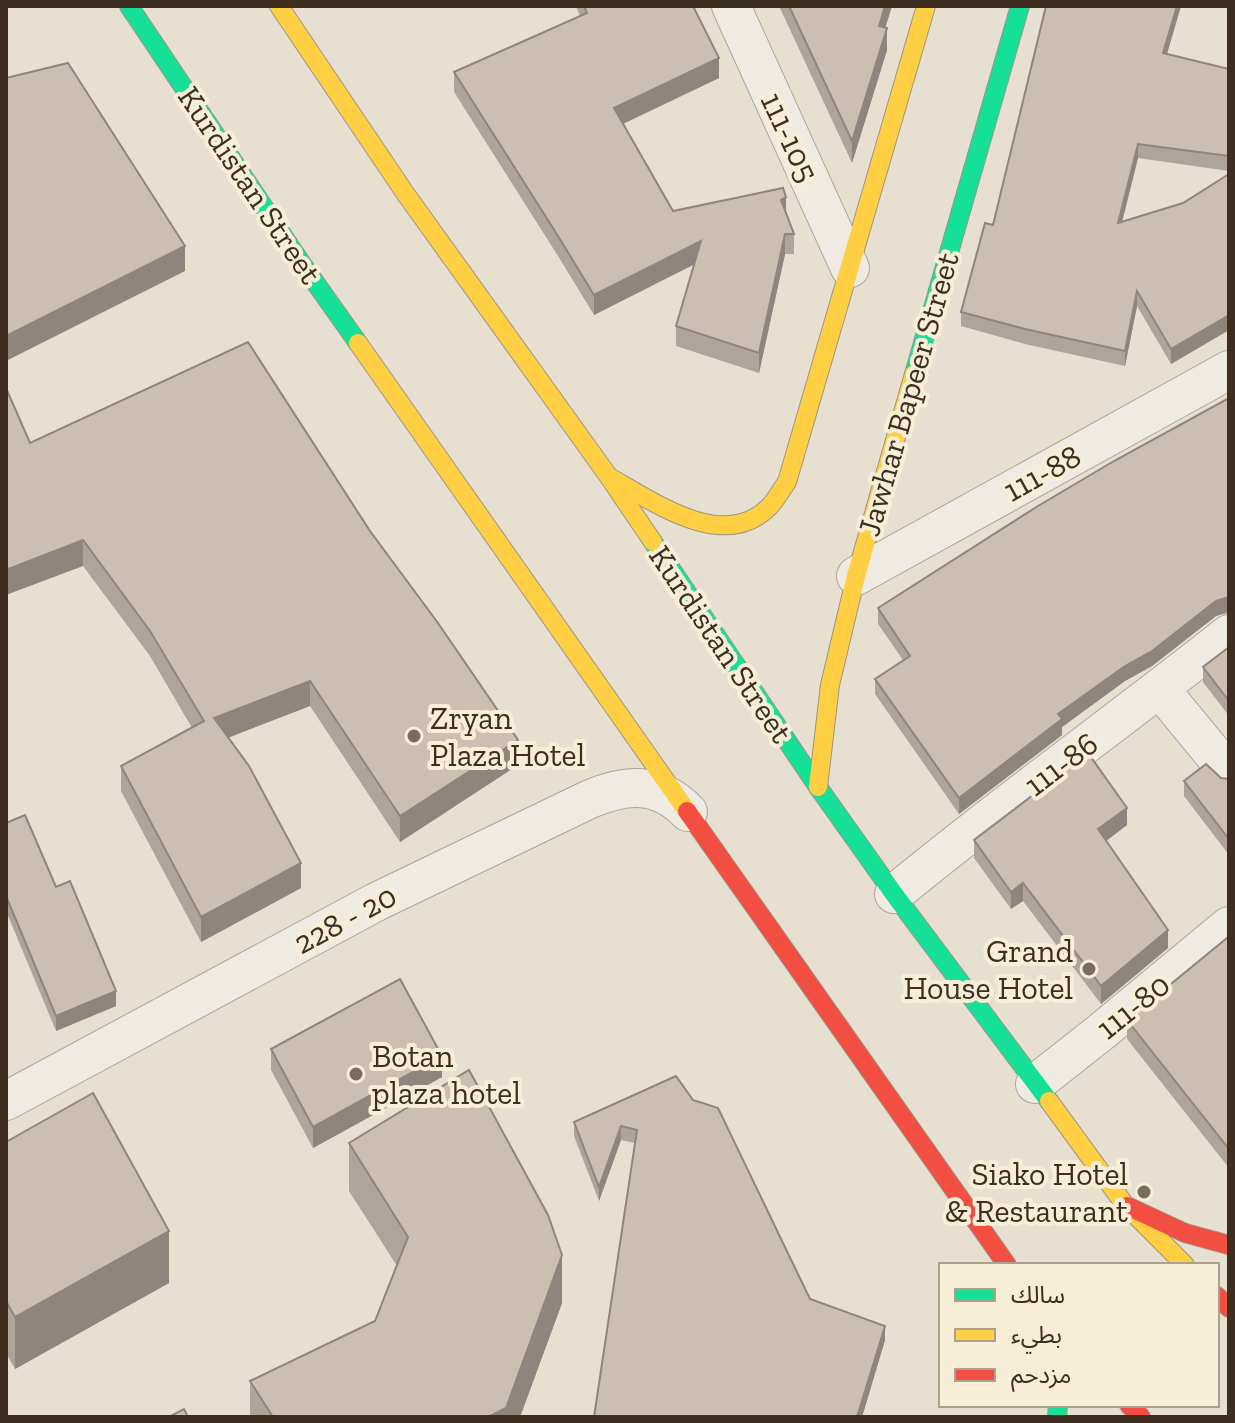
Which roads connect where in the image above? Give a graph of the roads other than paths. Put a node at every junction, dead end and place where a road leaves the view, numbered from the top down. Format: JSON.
{"nodes":[{"id":1,"x":129,"y":6,"type":"edge"},
{"id":2,"x":279,"y":6,"type":"edge"},
{"id":3,"x":731,"y":6,"type":"edge"},
{"id":4,"x":926,"y":6,"type":"edge"},
{"id":5,"x":1020,"y":6,"type":"edge"},
{"id":6,"x":850,"y":268,"type":"junction"},
{"id":7,"x":1229,"y":370,"type":"edge"},
{"id":8,"x":609,"y":477,"type":"junction"},
{"id":9,"x":856,"y":576,"type":"junction"},
{"id":10,"x":1229,"y":634,"type":"edge"},
{"id":11,"x":1160,"y":689,"type":"junction"},
{"id":12,"x":1229,"y":773,"type":"edge"},
{"id":13,"x":818,"y":787,"type":"junction"},
{"id":14,"x":691,"y":815,"type":"junction"},
{"id":15,"x":894,"y":894,"type":"junction"},
{"id":16,"x":1229,"y":926,"type":"edge"},
{"id":17,"x":1035,"y":1084,"type":"junction"},
{"id":18,"x":8,"y":1093,"type":"edge"},
{"id":19,"x":1125,"y":1205,"type":"junction"},
{"id":20,"x":1229,"y":1245,"type":"edge"},
{"id":21,"x":1006,"y":1263,"type":"edge"},
{"id":22,"x":1183,"y":1263,"type":"edge"}],
"edges":[{"from":1,"to":14,"type":"main road","name":"Kurdistan Street"},
{"from":2,"to":8,"type":"main road","name":"Kurdistan Street"},
{"from":3,"to":6,"type":"street","name":"111-105"},
{"from":4,"to":6,"type":"main road"},
{"from":5,"to":9,"type":"main road","name":"Jawhar Bapeer Street"},
{"from":6,"to":8,"type":"main road"},
{"from":7,"to":9,"type":"street","name":"111-88"},
{"from":8,"to":13,"type":"main road","name":"Kurdistan Street"},
{"from":9,"to":13,"type":"main road","name":"Jawhar Bapeer Street"},
{"from":10,"to":11,"type":"street","name":"111-86"},
{"from":11,"to":12,"type":"street"},
{"from":11,"to":15,"type":"street","name":"111-86"},
{"from":13,"to":15,"type":"main road","name":"Kurdistan Street"},
{"from":14,"to":18,"type":"street","name":"228 - 20"},
{"from":14,"to":21,"type":"main road","name":"Kurdistan Street"},
{"from":15,"to":17,"type":"main road","name":"Kurdistan Street"},
{"from":16,"to":17,"type":"street","name":"111-80"},
{"from":17,"to":19,"type":"main road","name":"Kurdistan Street"},
{"from":19,"to":20,"type":"main road"},
{"from":19,"to":22,"type":"main road","name":"Kurdistan Street"}]}
